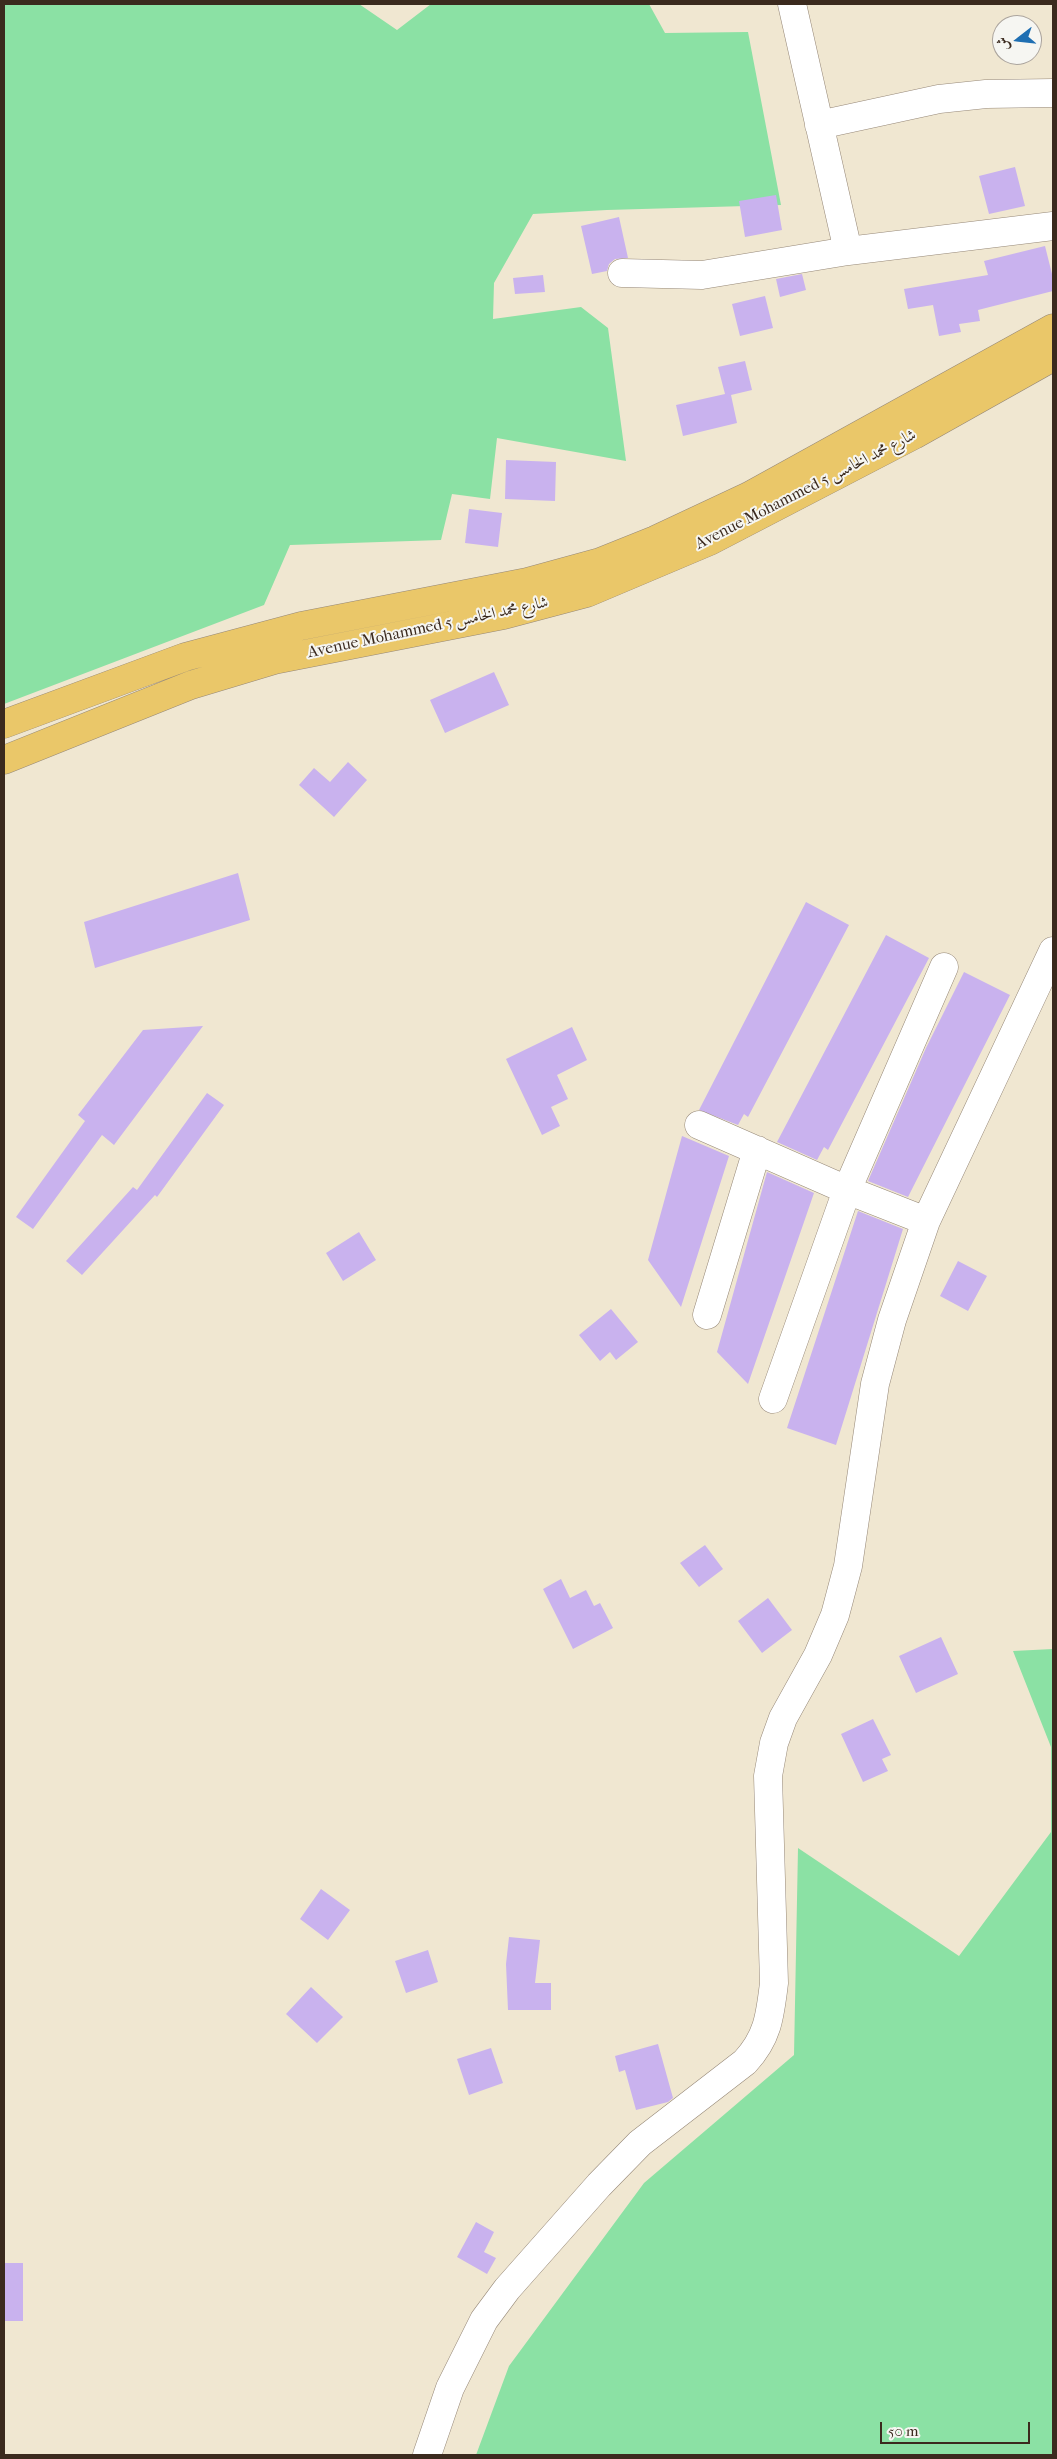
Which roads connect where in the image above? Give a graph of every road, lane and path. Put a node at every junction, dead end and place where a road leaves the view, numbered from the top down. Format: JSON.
{"nodes":[{"id":1,"x":792,"y":4,"type":"edge"},
{"id":2,"x":1053,"y":92,"type":"edge"},
{"id":3,"x":819,"y":125,"type":"junction"},
{"id":4,"x":1053,"y":226,"type":"edge"},
{"id":5,"x":848,"y":251,"type":"junction"},
{"id":6,"x":622,"y":273,"type":"dead end"},
{"id":7,"x":1053,"y":328,"type":"edge"},
{"id":8,"x":1053,"y":356,"type":"edge"},
{"id":9,"x":4,"y":724,"type":"edge"},
{"id":10,"x":4,"y":760,"type":"edge"},
{"id":11,"x":1053,"y":951,"type":"edge"},
{"id":12,"x":944,"y":967,"type":"dead end"},
{"id":13,"x":699,"y":1125,"type":"dead end"},
{"id":14,"x":757,"y":1150,"type":"junction"},
{"id":15,"x":847,"y":1190,"type":"junction"},
{"id":16,"x":926,"y":1221,"type":"junction"},
{"id":17,"x":707,"y":1316,"type":"dead end"},
{"id":18,"x":773,"y":1399,"type":"dead end"},
{"id":19,"x":427,"y":2455,"type":"edge"}],
"edges":[{"from":1,"to":3,"type":"street"},
{"from":2,"to":3,"type":"street"},
{"from":3,"to":5,"type":"street"},
{"from":4,"to":5,"type":"street"},
{"from":5,"to":6,"type":"street"},
{"from":7,"to":9,"type":"main road","name":"Avenue Mohammed 5 شارع محمد الخامس"},
{"from":8,"to":10,"type":"main road","name":"Avenue Mohammed 5 شارع محمد الخامس"},
{"from":11,"to":16,"type":"street"},
{"from":12,"to":15,"type":"street"},
{"from":13,"to":14,"type":"street"},
{"from":14,"to":15,"type":"street"},
{"from":14,"to":17,"type":"street"},
{"from":15,"to":16,"type":"street"},
{"from":15,"to":18,"type":"street"},
{"from":16,"to":19,"type":"street"}]}
